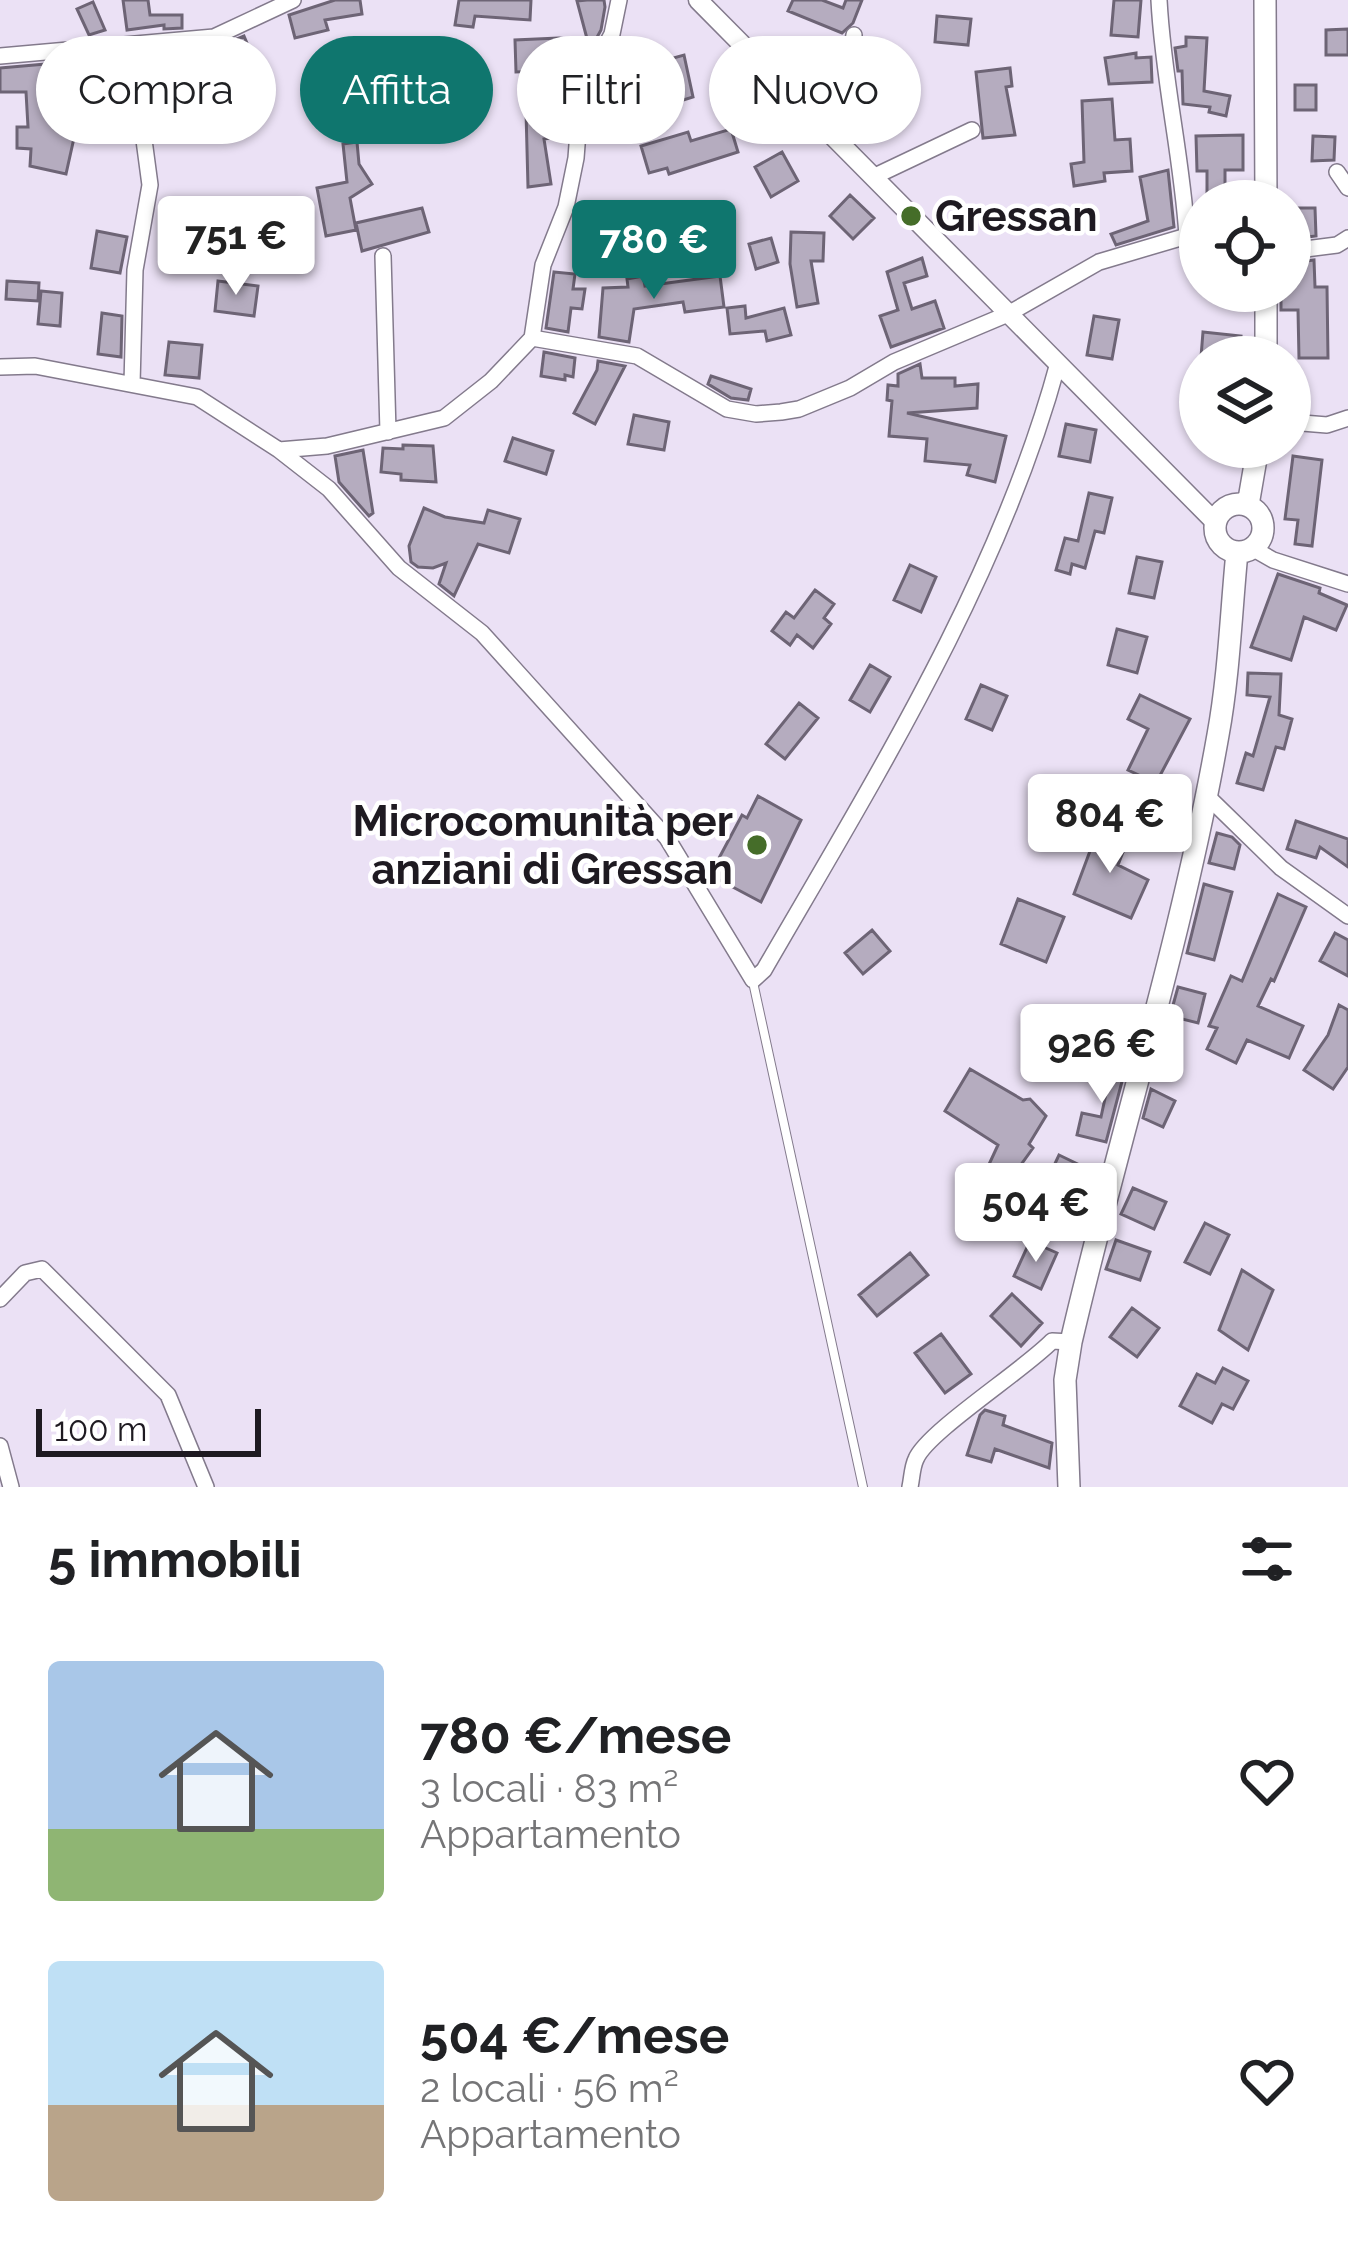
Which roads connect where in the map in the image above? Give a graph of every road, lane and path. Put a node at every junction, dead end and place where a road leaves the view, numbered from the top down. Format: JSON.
{"nodes":[{"id":1,"x":245,"y":0,"type":"edge"},
{"id":2,"x":293,"y":0,"type":"edge"},
{"id":3,"x":619,"y":0,"type":"edge"},
{"id":4,"x":698,"y":0,"type":"edge"},
{"id":5,"x":1160,"y":0,"type":"edge"},
{"id":6,"x":1265,"y":0,"type":"edge"},
{"id":7,"x":251,"y":19,"type":"junction"},
{"id":8,"x":734,"y":36,"type":"edge"},
{"id":9,"x":0,"y":56,"type":"edge"},
{"id":10,"x":972,"y":130,"type":"dead end"},
{"id":11,"x":145,"y":144,"type":"edge"},
{"id":12,"x":842,"y":144,"type":"edge"},
{"id":13,"x":1337,"y":172,"type":"dead end"},
{"id":14,"x":873,"y":177,"type":"junction"},
{"id":15,"x":1184,"y":180,"type":"edge"},
{"id":16,"x":1266,"y":180,"type":"edge"},
{"id":17,"x":1348,"y":188,"type":"edge"},
{"id":18,"x":1348,"y":238,"type":"edge"},
{"id":19,"x":1179,"y":242,"type":"edge"},
{"id":20,"x":1311,"y":248,"type":"edge"},
{"id":21,"x":383,"y":256,"type":"dead end"},
{"id":22,"x":1008,"y":314,"type":"junction"},
{"id":23,"x":532,"y":338,"type":"junction"},
{"id":24,"x":1058,"y":362,"type":"junction"},
{"id":25,"x":0,"y":367,"type":"edge"},
{"id":26,"x":132,"y":384,"type":"junction"},
{"id":27,"x":1348,"y":418,"type":"edge"},
{"id":28,"x":1311,"y":423,"type":"edge"},
{"id":29,"x":388,"y":432,"type":"junction"},
{"id":30,"x":279,"y":450,"type":"junction"},
{"id":31,"x":1254,"y":468,"type":"edge"},
{"id":32,"x":1248,"y":505,"type":"junction"},
{"id":33,"x":1215,"y":522,"type":"junction"},
{"id":34,"x":1245,"y":550,"type":"junction"},
{"id":35,"x":1348,"y":584,"type":"edge"},
{"id":36,"x":1206,"y":795,"type":"junction"},
{"id":37,"x":1348,"y":916,"type":"edge"},
{"id":38,"x":753,"y":980,"type":"junction"},
{"id":39,"x":0,"y":1298,"type":"edge"},
{"id":40,"x":1071,"y":1342,"type":"junction"},
{"id":41,"x":0,"y":1445,"type":"edge"},
{"id":42,"x":11,"y":1487,"type":"edge"},
{"id":43,"x":206,"y":1487,"type":"edge"},
{"id":44,"x":863,"y":1487,"type":"edge"},
{"id":45,"x":910,"y":1487,"type":"edge"},
{"id":46,"x":1069,"y":1487,"type":"edge"}],
"edges":[{"from":1,"to":7,"type":"street"},
{"from":2,"to":7,"type":"street"},
{"from":3,"to":23,"type":"street"},
{"from":4,"to":8,"type":"street"},
{"from":5,"to":15,"type":"street"},
{"from":6,"to":16,"type":"main road"},
{"from":7,"to":9,"type":"street"},
{"from":10,"to":14,"type":"street"},
{"from":11,"to":26,"type":"street"},
{"from":12,"to":14,"type":"street"},
{"from":13,"to":17,"type":"street"},
{"from":14,"to":22,"type":"street"},
{"from":18,"to":20,"type":"street"},
{"from":19,"to":22,"type":"street"},
{"from":21,"to":29,"type":"street"},
{"from":22,"to":23,"type":"street"},
{"from":22,"to":24,"type":"street"},
{"from":23,"to":29,"type":"street"},
{"from":24,"to":33,"type":"street"},
{"from":24,"to":38,"type":"street"},
{"from":25,"to":26,"type":"street"},
{"from":26,"to":30,"type":"street"},
{"from":27,"to":28,"type":"street"},
{"from":29,"to":30,"type":"street"},
{"from":30,"to":38,"type":"street"},
{"from":31,"to":32,"type":"main road"},
{"from":32,"to":33,"type":"main road"},
{"from":32,"to":34,"type":"main road"},
{"from":33,"to":34,"type":"main road"},
{"from":34,"to":35,"type":"street"},
{"from":34,"to":36,"type":"main road"},
{"from":36,"to":37,"type":"street"},
{"from":36,"to":40,"type":"main road"},
{"from":38,"to":44,"type":"lane"},
{"from":39,"to":43,"type":"street"},
{"from":40,"to":45,"type":"street"},
{"from":40,"to":46,"type":"main road"},
{"from":41,"to":42,"type":"street"}]}
